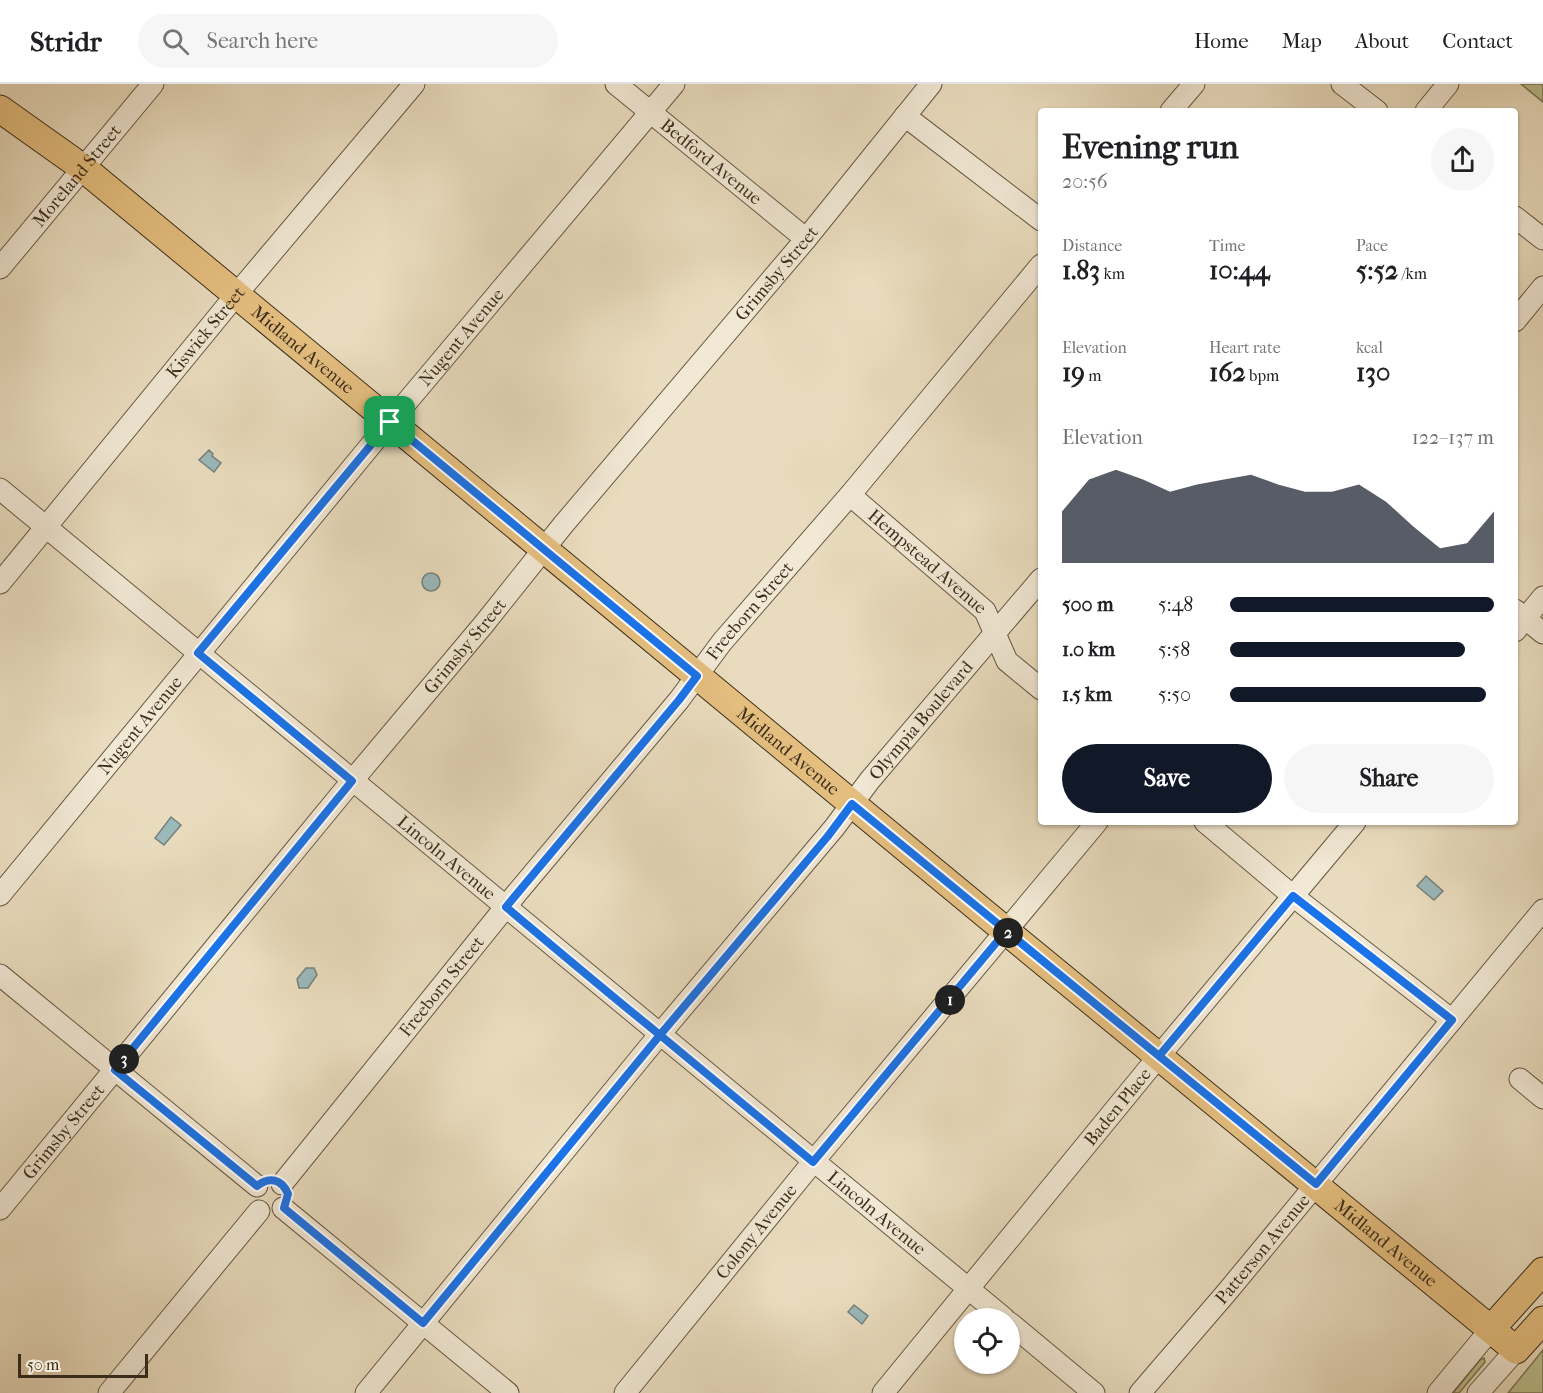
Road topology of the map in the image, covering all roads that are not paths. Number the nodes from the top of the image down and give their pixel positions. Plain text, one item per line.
1 (153, 84) edge
2 (414, 84) edge
3 (616, 84) edge
4 (674, 84) edge
5 (931, 84) edge
6 (1194, 84) edge
7 (1342, 84) edge
8 (1448, 84) edge
9 (0, 87) edge
10 (1174, 108) edge
11 (1373, 108) edge
12 (1428, 108) edge
13 (0, 109) edge
14 (651, 112) junction
15 (905, 116) junction
16 (62, 151) junction
17 (83, 168) junction
18 (1038, 218) edge
19 (1518, 219) edge
20 (1543, 238) edge
21 (806, 239) junction
22 (0, 268) edge
23 (1038, 269) edge
24 (1543, 287) edge
25 (236, 295) junction
26 (1518, 317) edge
27 (390, 422) junction
28 (0, 489) edge
29 (850, 495) junction
30 (46, 527) junction
31 (543, 549) junction
32 (0, 583) edge
33 (1038, 583) edge
34 (1543, 597) edge
35 (1518, 619) edge
36 (1543, 633) edge
37 (995, 635) junction
38 (198, 653) junction
39 (697, 676) junction
40 (1038, 687) edge
41 (352, 781) junction
42 (852, 804) junction
43 (1094, 825) edge
44 (1209, 825) edge
45 (1352, 825) edge
46 (0, 896) edge
47 (1293, 896) junction
48 (506, 907) junction
49 (1543, 910) edge
50 (1006, 931) junction
51 (0, 975) edge
52 (1452, 1020) junction
53 (660, 1035) junction
54 (1159, 1056) junction
55 (115, 1070) junction
56 (1520, 1078) dead end
57 (1543, 1098) edge
58 (813, 1162) junction
59 (282, 1184) junction
60 (1316, 1184) junction
61 (257, 1186) junction
62 (284, 1208) junction
63 (0, 1209) edge
64 (259, 1211) junction
65 (1543, 1271) edge
66 (968, 1289) junction
67 (992, 1308) edge
68 (1543, 1320) edge
69 (423, 1323) junction
70 (1491, 1329) junction
71 (1020, 1331) edge
72 (1516, 1350) junction
73 (109, 1393) edge
74 (366, 1393) edge
75 (508, 1393) edge
76 (625, 1393) edge
77 (883, 1393) edge
78 (1094, 1393) edge
79 (1140, 1393) edge
80 (1438, 1393) edge
81 (1478, 1393) edge

1 - 17 street, Moreland Street
2 - 25 street, Kiswick Street
3 - 14 street, Bedford Avenue
4 - 14 street, Nugent Avenue
5 - 15 street, Grimsby Street
6 - 10 street
7 - 11 street
8 - 12 street
9 - 16 main road, Midland Avenue
13 - 16 main road, Midland Avenue
14 - 21 street, Bedford Avenue
14 - 27 street, Nugent Avenue
15 - 18 street
15 - 21 street, Grimsby Street
16 - 17 main road, Midland Avenue
17 - 22 street, Moreland Street
17 - 25 main road, Midland Avenue
19 - 20 street
21 - 31 street, Grimsby Street
23 - 29 street, Freeborn Street
24 - 26 street
25 - 27 main road, Midland Avenue
25 - 30 street, Kiswick Street
27 - 31 main road, Midland Avenue
27 - 38 street, Nugent Avenue
28 - 30 street, Lincoln Avenue
29 - 37 street, Hempstead Avenue
29 - 39 street, Freeborn Street
30 - 32 street, Kiswick Street
30 - 38 street, Lincoln Avenue
31 - 39 main road, Midland Avenue
31 - 41 street, Grimsby Street
33 - 37 street, Olympia Boulevard
34 - 35 street
35 - 36 street
37 - 40 street, Hempstead Avenue
37 - 42 street, Olympia Boulevard
38 - 41 street, Lincoln Avenue
38 - 46 street, Nugent Avenue
39 - 42 main road, Midland Avenue
39 - 48 street, Freeborn Street
41 - 48 street, Lincoln Avenue
41 - 55 street, Grimsby Street
42 - 50 main road, Midland Avenue
42 - 53 street, Olympia Boulevard
43 - 50 street, Colony Avenue
44 - 47 street
45 - 47 street, Baden Place
47 - 52 street
47 - 54 street, Baden Place
48 - 53 street, Lincoln Avenue
48 - 59 street, Freeborn Street
49 - 52 street, Patterson Avenue
50 - 54 main road, Midland Avenue
50 - 58 street, Colony Avenue
51 - 55 street
52 - 60 street, Patterson Avenue
53 - 58 street, Lincoln Avenue
53 - 69 street, Olympia Boulevard
54 - 60 main road, Midland Avenue
54 - 66 street, Baden Place
55 - 61 street
55 - 63 street, Grimsby Street
56 - 57 street
58 - 66 street, Lincoln Avenue
58 - 76 street, Colony Avenue
59 - 61 street
59 - 62 street
60 - 70 main road, Midland Avenue
60 - 79 street, Patterson Avenue
61 - 64 street
62 - 64 street
62 - 69 street
64 - 73 street
65 - 70 main road
66 - 67 street, Lincoln Avenue
66 - 77 street, Baden Place
68 - 72 main road
69 - 74 street, Olympia Boulevard
69 - 75 street
70 - 72 main road, Midland Avenue
70 - 80 street
71 - 78 street
72 - 81 street

